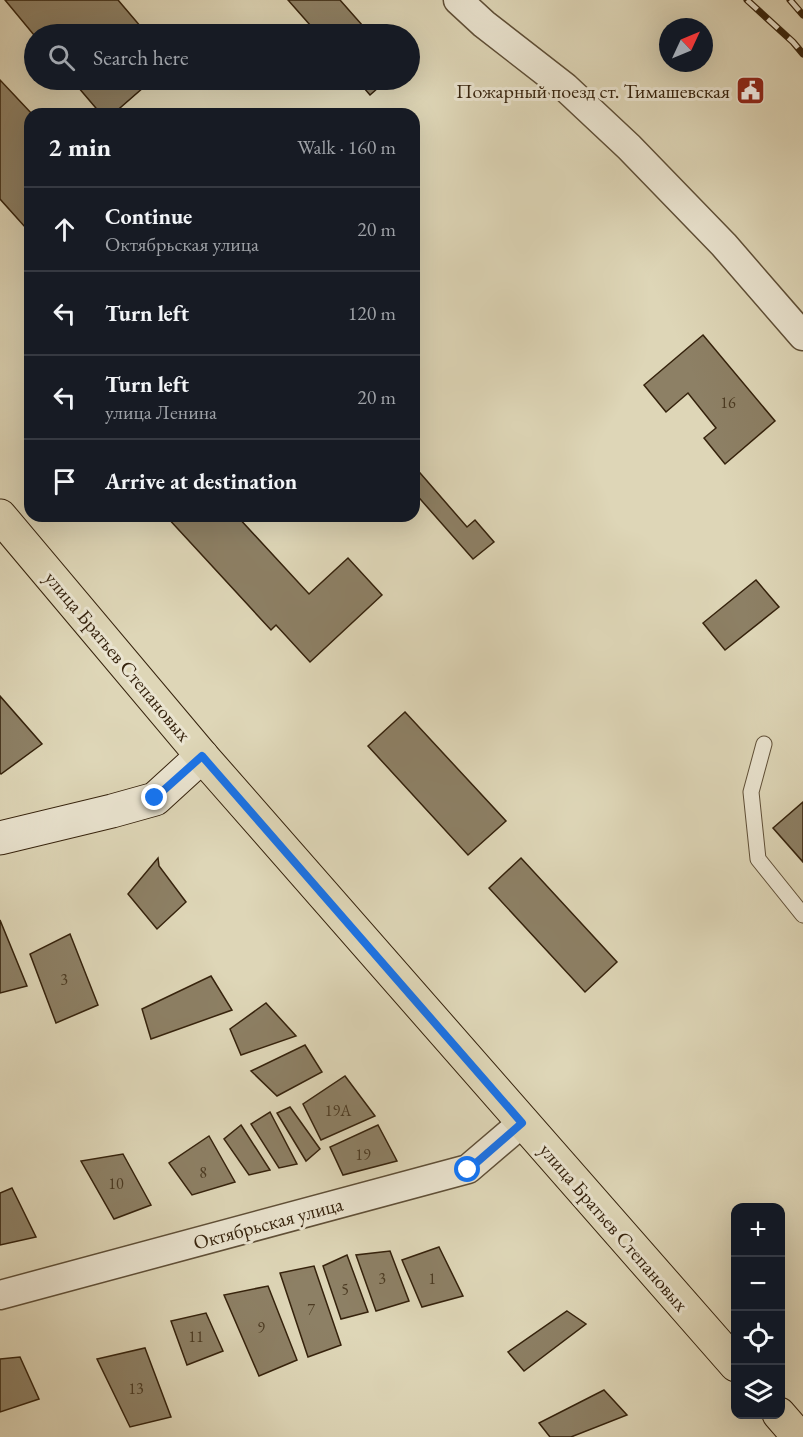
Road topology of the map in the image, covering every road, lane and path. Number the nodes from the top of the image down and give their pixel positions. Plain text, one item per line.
1 (458, 0) edge
2 (803, 336) edge
3 (0, 516) edge
4 (764, 744) dead end
5 (202, 756) junction
6 (0, 838) edge
7 (803, 915) edge
8 (522, 1123) junction
9 (0, 1295) edge
10 (731, 1360) edge
11 (783, 1419) edge
12 (799, 1437) edge

1 - 2 street
3 - 5 main road, улица Братьев Степановых
4 - 7 lane
5 - 6 main road
5 - 8 main road, улица Братьев Степановых
8 - 9 street, Октябрьская улица
8 - 10 main road, улица Братьев Степановых
11 - 12 main road

